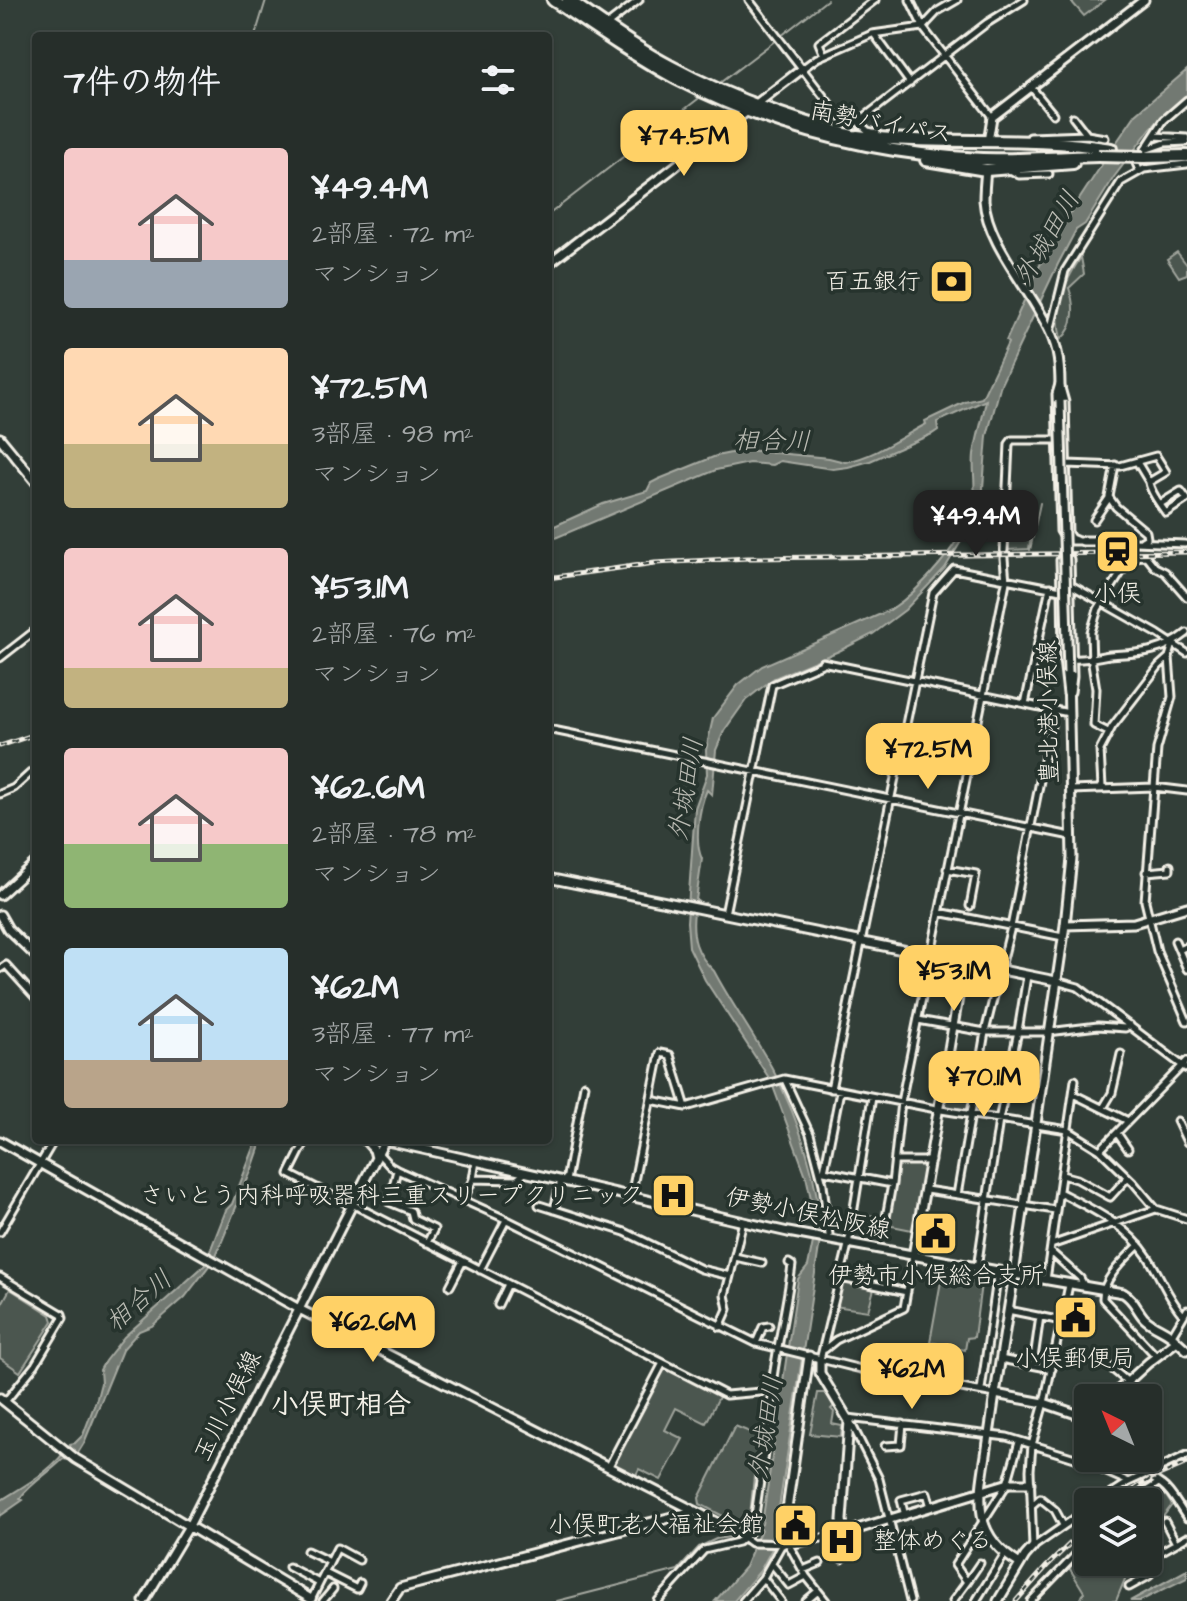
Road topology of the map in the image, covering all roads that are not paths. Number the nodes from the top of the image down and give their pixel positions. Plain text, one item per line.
1 (553, 0) edge
2 (568, 0) edge
3 (639, 0) edge
4 (749, 0) edge
5 (875, 0) edge
6 (910, 0) edge
7 (957, 0) edge
8 (1009, 0) edge
9 (1024, 0) edge
10 (1138, 2) edge
11 (1013, 8) junction
12 (608, 24) dead end
13 (923, 27) junction
14 (873, 34) junction
15 (824, 55) junction
16 (945, 56) junction
17 (802, 69) junction
18 (910, 83) junction
19 (1031, 87) junction
20 (1187, 100) edge
21 (750, 108) junction
22 (1053, 114) dead end
23 (992, 117) junction
24 (1073, 117) dead end
25 (849, 121) junction
26 (858, 122) junction
27 (1087, 135) junction
28 (1155, 136) junction
29 (847, 138) junction
30 (977, 140) junction
31 (989, 140) junction
32 (1187, 140) edge
33 (1187, 149) edge
34 (1105, 150) junction
35 (1144, 154) junction
36 (1187, 156) edge
37 (1187, 164) edge
38 (986, 166) junction
39 (1011, 170) junction
40 (1139, 170) junction
41 (1049, 174) dead end
42 (552, 261) edge
43 (1050, 332) junction
44 (1060, 383) junction
45 (0, 438) edge
46 (1057, 440) junction
47 (1137, 462) junction
48 (1067, 464) junction
49 (1115, 465) junction
50 (32, 477) edge
51 (1149, 482) junction
52 (1067, 494) junction
53 (1058, 495) junction
54 (1109, 497) junction
55 (1160, 504) junction
56 (1094, 520) dead end
57 (1083, 541) junction
58 (1109, 541) joint
59 (1142, 541) junction
60 (1185, 544) edge
61 (1070, 559) dead end
62 (1060, 560) dead end
63 (1006, 578) junction
64 (1070, 585) junction
65 (1050, 587) junction
66 (1061, 590) junction
67 (1187, 597) edge
68 (1101, 603) junction
69 (32, 633) edge
70 (1187, 633) edge
71 (1173, 644) junction
72 (1187, 653) edge
73 (1, 656) edge
74 (1169, 657) junction
75 (1072, 659) junction
76 (1092, 660) junction
77 (916, 681) junction
78 (983, 696) junction
79 (1069, 697) junction
80 (1025, 704) junction
81 (1054, 710) junction
82 (1069, 713) junction
83 (552, 730) edge
84 (1108, 732) junction
85 (754, 771) junction
86 (32, 772) edge
87 (1102, 787) junction
88 (1154, 787) junction
89 (1071, 790) junction
90 (1187, 791) edge
91 (0, 794) edge
92 (891, 798) junction
93 (959, 813) junction
94 (1031, 828) junction
95 (1072, 837) junction
96 (32, 866) edge
97 (1170, 866) dead end
98 (28, 869) junction
99 (947, 869) junction
100 (1146, 872) junction
101 (32, 874) edge
102 (552, 879) edge
103 (0, 895) edge
104 (970, 906) dead end
105 (1187, 907) edge
106 (939, 912) junction
107 (0, 915) edge
108 (725, 915) junction
109 (1149, 919) junction
110 (1065, 925) junction
111 (1011, 927) junction
112 (4, 930) edge
113 (1063, 937) junction
114 (1175, 941) dead end
115 (862, 942) junction
116 (1187, 946) edge
117 (1179, 950) junction
118 (32, 953) edge
119 (931, 957) junction
120 (964, 963) junction
121 (0, 969) edge
122 (1187, 969) edge
123 (1001, 971) junction
124 (1027, 976) junction
125 (1056, 981) junction
126 (32, 994) edge
127 (1186, 1017) edge
128 (918, 1020) junction
129 (1130, 1025) junction
130 (954, 1027) junction
131 (1018, 1031) junction
132 (985, 1032) junction
133 (1048, 1032) junction
134 (1121, 1054) dead end
135 (1186, 1065) edge
136 (784, 1080) junction
137 (1075, 1080) dead end
138 (584, 1085) dead end
139 (831, 1089) junction
140 (840, 1091) junction
141 (1073, 1094) junction
142 (872, 1097) junction
143 (651, 1100) junction
144 (901, 1102) junction
145 (686, 1107) junction
146 (1103, 1108) junction
147 (941, 1110) junction
148 (970, 1115) junction
149 (999, 1120) junction
150 (1128, 1121) junction
151 (1177, 1121) dead end
152 (1035, 1126) junction
153 (1068, 1130) junction
154 (1117, 1133) junction
155 (0, 1141) edge
156 (1187, 1142) edge
157 (52, 1144) edge
158 (304, 1144) edge
159 (369, 1144) edge
160 (382, 1144) edge
161 (402, 1144) edge
162 (1128, 1149) dead end
163 (1100, 1150) junction
164 (377, 1157) junction
165 (476, 1161) junction
166 (896, 1161) junction
167 (931, 1161) junction
168 (40, 1164) junction
169 (397, 1170) junction
170 (822, 1171) junction
171 (526, 1173) junction
172 (1062, 1175) junction
173 (1128, 1177) junction
174 (859, 1178) junction
175 (473, 1179) junction
176 (564, 1180) junction
177 (892, 1184) junction
178 (926, 1190) junction
179 (1059, 1192) junction
180 (957, 1195) junction
181 (631, 1196) junction
182 (464, 1199) junction
183 (987, 1201) junction
184 (351, 1205) junction
185 (539, 1205) dead end
186 (1023, 1206) junction
187 (1156, 1209) junction
188 (554, 1210) junction
189 (1055, 1210) junction
190 (853, 1217) junction
191 (1187, 1219) edge
192 (506, 1220) junction
193 (743, 1221) junction
194 (1115, 1222) junction
195 (0, 1232) edge
196 (829, 1238) junction
197 (427, 1243) junction
198 (848, 1245) junction
199 (1139, 1245) junction
200 (1051, 1248) junction
201 (913, 1256) junction
202 (735, 1257) junction
203 (463, 1261) junction
204 (762, 1263) dead end
205 (789, 1263) dead end
206 (977, 1268) junction
207 (480, 1270) junction
208 (998, 1272) junction
209 (1014, 1274) junction
210 (730, 1276) junction
211 (0, 1277) edge
212 (841, 1278) junction
213 (1046, 1280) junction
214 (508, 1284) junction
215 (1069, 1285) junction
216 (450, 1286) dead end
217 (1085, 1287) junction
218 (1103, 1290) junction
219 (907, 1292) junction
220 (498, 1305) dead end
221 (299, 1309) junction
222 (1008, 1310) junction
223 (1185, 1313) edge
224 (1040, 1316) junction
225 (1062, 1321) junction
226 (769, 1326) dead end
227 (720, 1327) junction
228 (1175, 1338) junction
229 (756, 1343) junction
230 (824, 1349) junction
231 (1187, 1350) edge
232 (777, 1351) junction
233 (808, 1356) junction
234 (1157, 1357) junction
235 (1000, 1359) junction
236 (820, 1360) junction
237 (663, 1363) junction
238 (1105, 1363) dead end
239 (1033, 1365) junction
240 (1052, 1369) junction
241 (1128, 1382) junction
242 (1126, 1384) edge
243 (772, 1385) junction
244 (981, 1390) junction
245 (995, 1394) junction
246 (2, 1400) edge
247 (1044, 1403) junction
248 (1074, 1413) edge
249 (849, 1419) junction
250 (903, 1424) junction
251 (989, 1434) junction
252 (1019, 1442) junction
253 (1032, 1445) junction
254 (885, 1446) dead end
255 (1187, 1455) edge
256 (609, 1466) junction
257 (1146, 1473) junction
258 (1129, 1482) junction
259 (1030, 1483) junction
260 (1007, 1484) junction
261 (1157, 1484) junction
262 (1120, 1488) edge
263 (1151, 1488) edge
264 (980, 1493) junction
265 (1031, 1506) junction
266 (932, 1509) junction
267 (695, 1511) junction
268 (906, 1517) junction
269 (1074, 1518) edge
270 (1187, 1518) edge
271 (891, 1521) junction
272 (1165, 1522) dead end
273 (983, 1523) junction
274 (1063, 1525) junction
275 (189, 1526) junction
276 (844, 1533) junction
277 (740, 1535) junction
278 (833, 1536) junction
279 (1187, 1537) edge
280 (1176, 1543) junction
281 (783, 1544) junction
282 (1033, 1547) junction
283 (307, 1551) dead end
284 (1162, 1551) edge
285 (1005, 1554) junction
286 (1074, 1556) edge
287 (842, 1559) dead end
288 (359, 1560) dead end
289 (330, 1562) junction
290 (820, 1563) dead end
291 (980, 1563) dead end
292 (772, 1564) junction
293 (1020, 1564) junction
294 (289, 1567) dead end
295 (325, 1573) junction
296 (804, 1573) junction
297 (1149, 1576) edge
298 (763, 1578) junction
299 (967, 1582) junction
300 (319, 1583) junction
301 (360, 1583) dead end
302 (1129, 1587) dead end
303 (333, 1589) dead end
304 (818, 1591) junction
305 (312, 1600) edge
306 (144, 1601) edge
307 (323, 1601) edge
308 (391, 1601) edge
309 (658, 1601) edge
310 (743, 1601) edge
311 (781, 1601) edge
312 (806, 1601) edge
313 (826, 1601) edge
314 (910, 1601) edge
315 (953, 1601) edge
316 (976, 1601) edge
317 (998, 1601) edge
318 (1031, 1601) edge

1 - 21 highway, 南勢バイパス
2 - 21 highway, 南勢バイパス
3 - 12 street
4 - 17 street
5 - 15 street
6 - 13 street
7 - 13 street
8 - 11 street
9 - 11 street
10 - 19 street
11 - 16 street
13 - 14 street
13 - 16 street
14 - 15 street
14 - 18 street
15 - 17 street
16 - 18 street
16 - 23 street
17 - 21 street
17 - 25 street
18 - 26 street
19 - 22 street
19 - 23 street
20 - 28 street
21 - 29 highway, 南勢バイパス
21 - 42 street
23 - 31 street
24 - 27 street
25 - 26 street
25 - 29 street
26 - 30 street
27 - 31 street
27 - 34 street
28 - 32 street
28 - 40 street
29 - 30 highway
29 - 34 highway, 南勢バイパス
29 - 38 highway
30 - 31 highway
31 - 34 highway
32 - 35 street
33 - 35 highway, 南勢バイパス
34 - 35 highway, 南勢バイパス
34 - 39 highway
35 - 36 highway, 南勢バイパス
37 - 40 street
38 - 39 highway
38 - 43 street, 豊北港小俣線
39 - 41 street
40 - 43 street
43 - 44 street, 豊北港小俣線
44 - 46 street
44 - 48 street
44 - 79 street, 豊北港小俣線, bridge
45 - 50 street
46 - 53 street
46 - 63 street
47 - 49 street
47 - 51 street
47 - 51 street
48 - 49 street
48 - 52 street
49 - 54 street
51 - 55 street
52 - 53 street
52 - 57 street
53 - 57 street
54 - 56 street
54 - 59 street
55 - 55 street
57 - 58 street
58 - 59 street
59 - 60 street
61 - 64 street
62 - 66 street
63 - 65 street
63 - 77 street
63 - 78 street
64 - 66 street
64 - 68 street
64 - 75 street
65 - 66 street
65 - 80 street
66 - 79 street
67 - 68 street
68 - 71 street
68 - 76 street
69 - 73 street
70 - 71 street
71 - 72 street
71 - 74 street
71 - 76 street
74 - 84 street
74 - 88 street
75 - 76 street
75 - 79 street
76 - 84 street
77 - 78 street
77 - 85 street
77 - 92 street
78 - 80 street
78 - 93 street
79 - 82 street, 豊北港小俣線
80 - 81 street
81 - 82 street
81 - 94 street
82 - 89 street, 豊北港小俣線
83 - 85 street
84 - 87 street
85 - 92 street
85 - 108 street
86 - 91 street
87 - 88 street
87 - 89 street
88 - 90 street
88 - 100 street
89 - 95 street, 豊北港小俣線
92 - 93 street
92 - 115 street
93 - 94 street
93 - 99 street
94 - 95 street
94 - 111 street
95 - 110 street, 豊北港小俣線
96 - 98 street
97 - 100 street
98 - 101 street
98 - 103 street
99 - 104 street
99 - 106 street
100 - 109 street
102 - 108 street
105 - 109 street
106 - 111 street
106 - 119 street
107 - 112 street
108 - 115 street
109 - 110 street
109 - 127 street
110 - 113 street, 豊北港小俣線
111 - 113 street
111 - 123 street
112 - 118 street
113 - 125 street, 豊北港小俣線
114 - 117 street
115 - 119 street
115 - 139 street
116 - 117 street
117 - 122 street
119 - 120 street
119 - 128 street
120 - 123 street
120 - 130 street
121 - 126 street
123 - 124 street
123 - 132 street
124 - 125 street
124 - 131 street
125 - 129 street
125 - 133 street, 豊北港小俣線
128 - 130 street
128 - 144 street
129 - 133 street
129 - 135 street
130 - 132 street
130 - 147 street
131 - 132 street
131 - 133 street
131 - 149 street
132 - 148 street
133 - 152 street, 豊北港小俣線
134 - 146 street
135 - 150 street
136 - 139 street
136 - 145 street
136 - 170 street
137 - 141 street
138 - 176 street
139 - 140 street
140 - 142 street
140 - 170 street
141 - 146 street
141 - 153 street
142 - 144 street
142 - 174 street
143 - 145 street
143 - 145 street
143 - 181 street
144 - 147 street
144 - 166 street
146 - 150 street
147 - 148 street
147 - 167 street
148 - 149 street
148 - 180 street
149 - 152 street
149 - 183 street
150 - 154 street
151 - 156 street
152 - 153 street
152 - 186 street, 豊北港小俣線
153 - 163 street
153 - 172 street
154 - 162 street
154 - 163 street
155 - 168 street
157 - 168 street
158 - 184 street
159 - 164 street
160 - 164 street, 玉川小俣線
161 - 165 street, 伊勢小俣松阪線
163 - 173 street
164 - 169 street
164 - 184 street, 玉川小俣線
165 - 171 street, 伊勢小俣松阪線
165 - 175 street
166 - 167 street
166 - 177 street
167 - 178 street
168 - 195 street
168 - 221 street
169 - 182 street
169 - 197 street
170 - 174 street
170 - 196 street
171 - 175 street
171 - 176 street, 伊勢小俣松阪線
172 - 173 street
172 - 179 street
173 - 187 street
174 - 177 street
174 - 190 street
175 - 182 street
176 - 181 street, 伊勢小俣松阪線
176 - 188 street
177 - 190 street
178 - 180 street
178 - 201 street
179 - 189 street
179 - 194 street
180 - 183 street
181 - 193 street, 伊勢小俣松阪線
182 - 192 street
183 - 186 street
183 - 206 street
184 - 197 street
184 - 221 street, 玉川小俣線
185 - 188 street
186 - 189 street
186 - 209 street, 豊北港小俣線
187 - 191 street
187 - 194 street
188 - 210 street
189 - 200 street
190 - 198 street
192 - 207 street
192 - 227 street
193 - 196 street, 伊勢小俣松阪線
193 - 202 street
194 - 199 street
194 - 200 street
196 - 198 street, 伊勢小俣松阪線
197 - 203 street
198 - 201 street, 伊勢小俣松阪線
198 - 212 street
199 - 218 street
199 - 223 street
200 - 213 street
200 - 217 street
201 - 206 street, 伊勢小俣松阪線
201 - 219 street
202 - 204 street
202 - 210 street
203 - 207 street
203 - 216 street
205 - 232 street
206 - 208 street, 伊勢小俣松阪線
207 - 214 street
208 - 209 street, 伊勢小俣松阪線
208 - 244 street
209 - 213 street, 伊勢小俣松阪線
209 - 222 street
210 - 227 street
211 - 246 street
212 - 219 street
212 - 230 street
213 - 215 street, 伊勢小俣松阪線
214 - 220 street
214 - 237 street
215 - 217 street, 伊勢小俣松阪線
215 - 225 street
217 - 218 street, 伊勢小俣松阪線
218 - 228 street, 伊勢小俣松阪線
218 - 234 street
219 - 230 street
221 - 256 street
221 - 275 street, 玉川小俣線
222 - 224 street
222 - 235 street
223 - 228 street
224 - 225 street
224 - 239 street
225 - 240 street
226 - 229 street
227 - 229 street
228 - 231 street
228 - 234 street
229 - 232 street
230 - 236 street
232 - 233 street
232 - 243 street
233 - 236 street
233 - 281 street
234 - 241 street
235 - 239 street
235 - 245 street
236 - 244 street
236 - 249 street
237 - 243 street
237 - 256 street
238 - 241 street
239 - 240 street
240 - 247 street
241 - 242 street
243 - 277 street
244 - 245 street
245 - 247 street
245 - 251 street
246 - 275 street
247 - 248 street
247 - 253 street
249 - 250 street
249 - 271 street
249 - 276 street
250 - 251 street
250 - 254 street
251 - 252 street
251 - 264 street
252 - 253 street
252 - 260 street
253 - 258 street
253 - 259 street
255 - 257 street
256 - 267 street
257 - 258 street
257 - 261 street
258 - 262 street
259 - 260 street
259 - 265 street
260 - 264 street
260 - 273 street
261 - 263 street
261 - 270 street
264 - 266 street
264 - 273 street
265 - 274 street
265 - 282 street
266 - 268 street
266 - 268 street
267 - 277 street
267 - 308 street
268 - 271 street
269 - 274 street
271 - 276 street
271 - 314 street
272 - 280 street
273 - 285 street
273 - 299 street
274 - 282 street
275 - 305 street
275 - 306 street, 玉川小俣線
276 - 278 street
277 - 281 street
277 - 309 street
278 - 281 street
278 - 287 street
279 - 280 street
280 - 284 street
281 - 292 street
281 - 296 street
282 - 293 street
283 - 289 street
285 - 293 street
285 - 316 street
286 - 318 street
288 - 289 street
289 - 295 street
290 - 296 street
291 - 299 street
292 - 296 street
292 - 298 street
293 - 317 street
294 - 300 street
295 - 300 street
295 - 301 street
296 - 304 street
297 - 302 street
298 - 310 street
298 - 311 street
299 - 315 street
300 - 305 street
303 - 307 street
304 - 312 street
304 - 313 street

